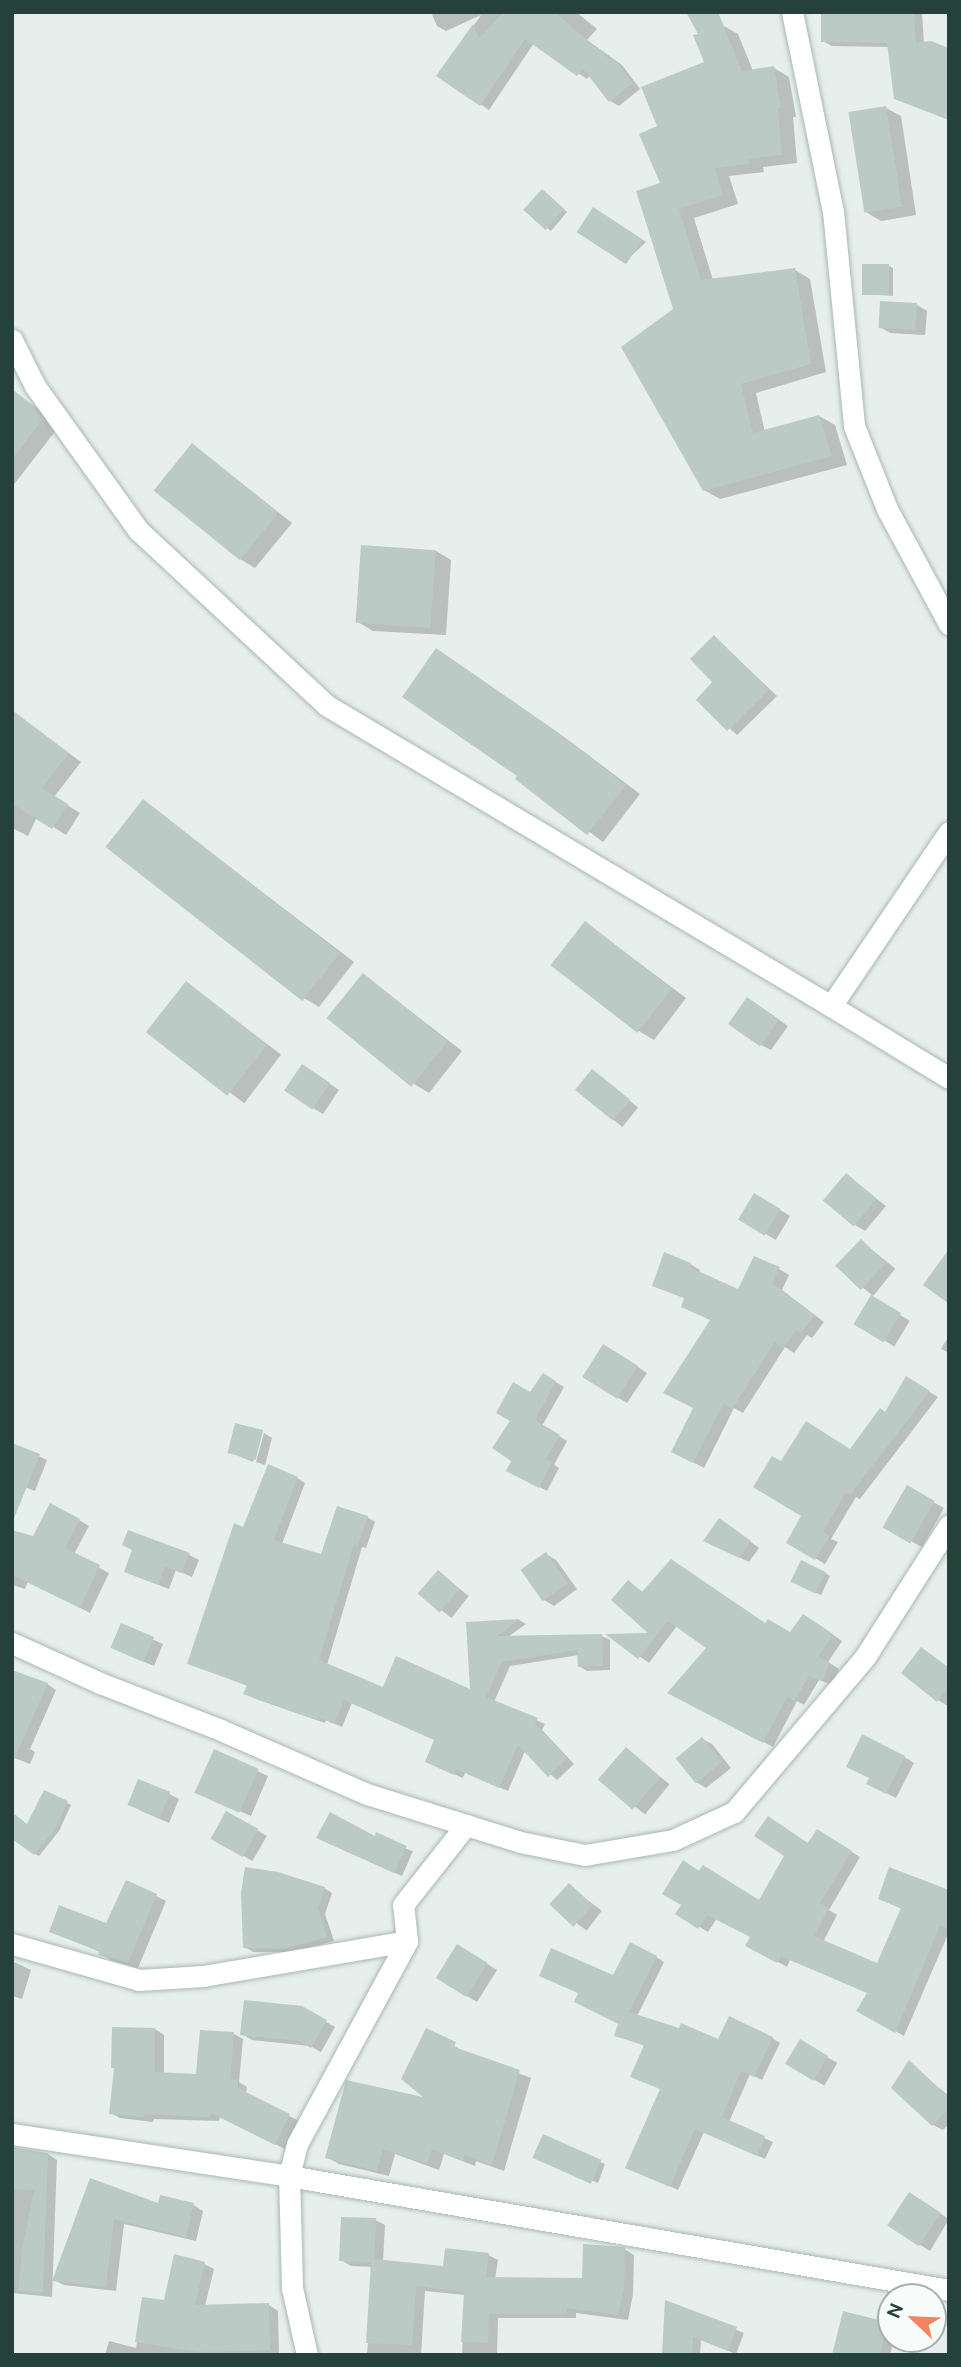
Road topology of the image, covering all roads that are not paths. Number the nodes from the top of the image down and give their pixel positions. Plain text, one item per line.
1 (792, 12) edge
2 (12, 340) edge
3 (949, 624) edge
4 (949, 832) edge
5 (831, 1006) junction
6 (949, 1078) edge
7 (949, 1525) edge
8 (12, 1643) edge
9 (466, 1825) junction
10 (407, 1941) junction
11 (12, 1944) edge
12 (12, 2134) edge
13 (289, 2176) junction
14 (949, 2290) edge
15 (307, 2355) edge

1 - 3 street
2 - 5 street
4 - 5 street
5 - 6 street
7 - 9 street
8 - 9 street
9 - 10 street
10 - 11 street
10 - 13 street
12 - 13 street
13 - 14 street
13 - 15 street

